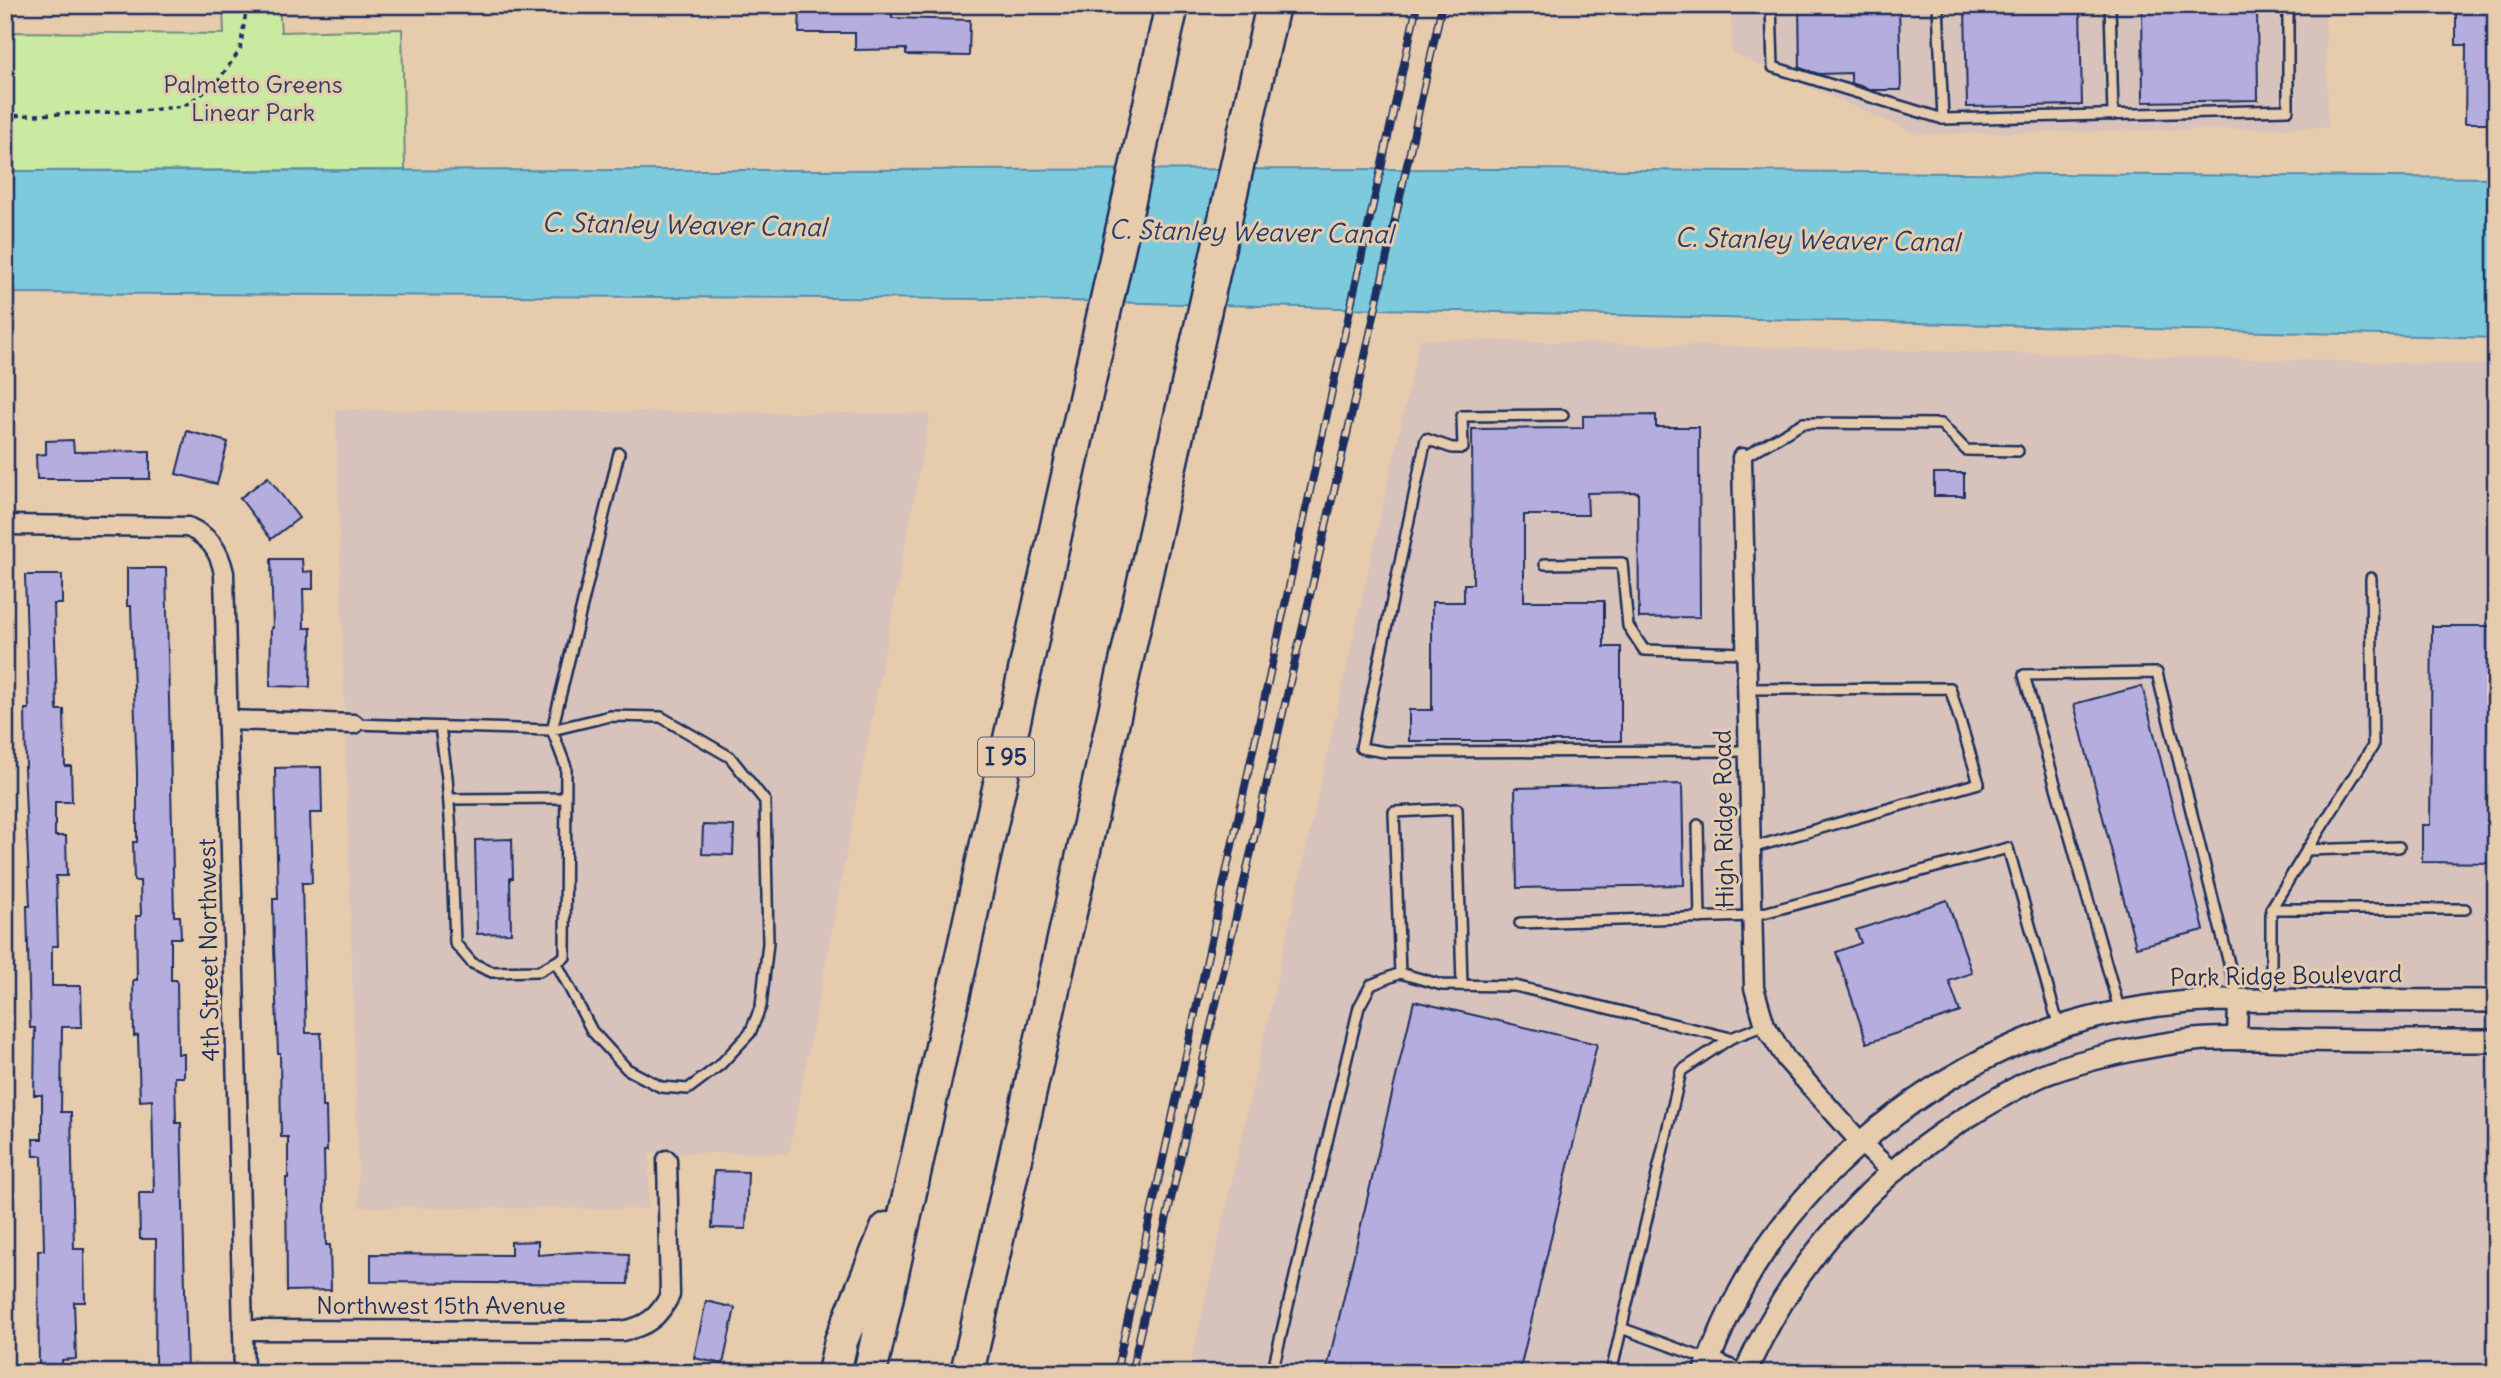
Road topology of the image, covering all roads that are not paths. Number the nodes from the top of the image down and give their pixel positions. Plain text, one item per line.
1 (1172, 5) edge
2 (1273, 5) edge
3 (1771, 5) edge
4 (1938, 5) edge
5 (2110, 5) edge
6 (2288, 5) edge
7 (2113, 115) junction
8 (1943, 119) junction
9 (1563, 415) dead end
10 (2018, 451) dead end
11 (619, 453) dead end
12 (1742, 458) joint
13 (5, 525) edge
14 (1545, 564) dead end
15 (2371, 578) dead end
16 (1746, 653) junction
17 (1747, 689) junction
18 (228, 720) junction
19 (354, 724) joint
20 (440, 727) junction
21 (552, 730) junction
22 (1749, 751) junction
23 (565, 798) junction
24 (449, 799) junction
25 (1698, 825) dead end
26 (2399, 847) dead end
27 (1751, 848) junction
28 (2307, 850) junction
29 (2271, 909) junction
30 (2465, 909) dead end
31 (1752, 916) junction
32 (1700, 918) junction
33 (1520, 923) dead end
34 (556, 962) junction
35 (1400, 973) junction
36 (1462, 985) junction
37 (2238, 1000) junction
38 (2271, 1000) junction
39 (2496, 1001) edge
40 (2120, 1012) junction
41 (1765, 1025) junction
42 (2059, 1028) junction
43 (1731, 1038) junction
44 (2237, 1040) junction
45 (2496, 1041) edge
46 (1861, 1143) junction
47 (919, 1150) junction
48 (667, 1160) dead end
49 (1891, 1171) junction
50 (1621, 1328) junction
51 (243, 1330) junction
52 (1706, 1366) edge
53 (244, 1373) edge
54 (834, 1373) edge
55 (870, 1373) edge
56 (967, 1373) edge
57 (1272, 1373) edge
58 (1611, 1373) edge
59 (1738, 1373) edge
60 (1745, 1373) edge

1 - 47 highway, I 95
2 - 56 highway
3 - 8 lane
4 - 8 lane
5 - 7 lane
6 - 7 lane
7 - 8 lane
9 - 22 lane
10 - 12 lane
11 - 21 lane
12 - 16 street, High Ridge Road
13 - 18 street, 4th Street Northwest
14 - 16 lane
15 - 28 lane
16 - 17 street, High Ridge Road
17 - 22 street, High Ridge Road
17 - 27 lane
18 - 19 street
18 - 51 street, 4th Street Northwest
19 - 20 lane
20 - 21 lane
20 - 24 lane
21 - 23 lane
21 - 34 lane
22 - 27 street, High Ridge Road
23 - 24 lane
23 - 34 lane
24 - 34 lane
25 - 32 lane
26 - 28 lane
27 - 31 street, High Ridge Road
28 - 29 lane
29 - 30 lane
29 - 38 lane
31 - 32 lane
31 - 41 street, High Ridge Road
31 - 42 lane
32 - 33 lane
35 - 36 lane
35 - 36 lane
35 - 57 lane
36 - 43 lane
37 - 38 street, Park Ridge Boulevard
37 - 40 street, Park Ridge Boulevard
37 - 40 lane
37 - 44 street
38 - 39 street, Park Ridge Boulevard
40 - 42 street, Park Ridge Boulevard
41 - 43 lane
41 - 46 street, High Ridge Road
42 - 46 street, Park Ridge Boulevard
43 - 50 lane
44 - 45 street
44 - 49 street
46 - 49 street, High Ridge Road
46 - 52 street
47 - 54 highway
47 - 55 highway, I 95
48 - 51 street, Northwest 15th Avenue
49 - 60 street
50 - 52 lane
50 - 58 lane
51 - 53 street, 4th Street Northwest
52 - 59 street

